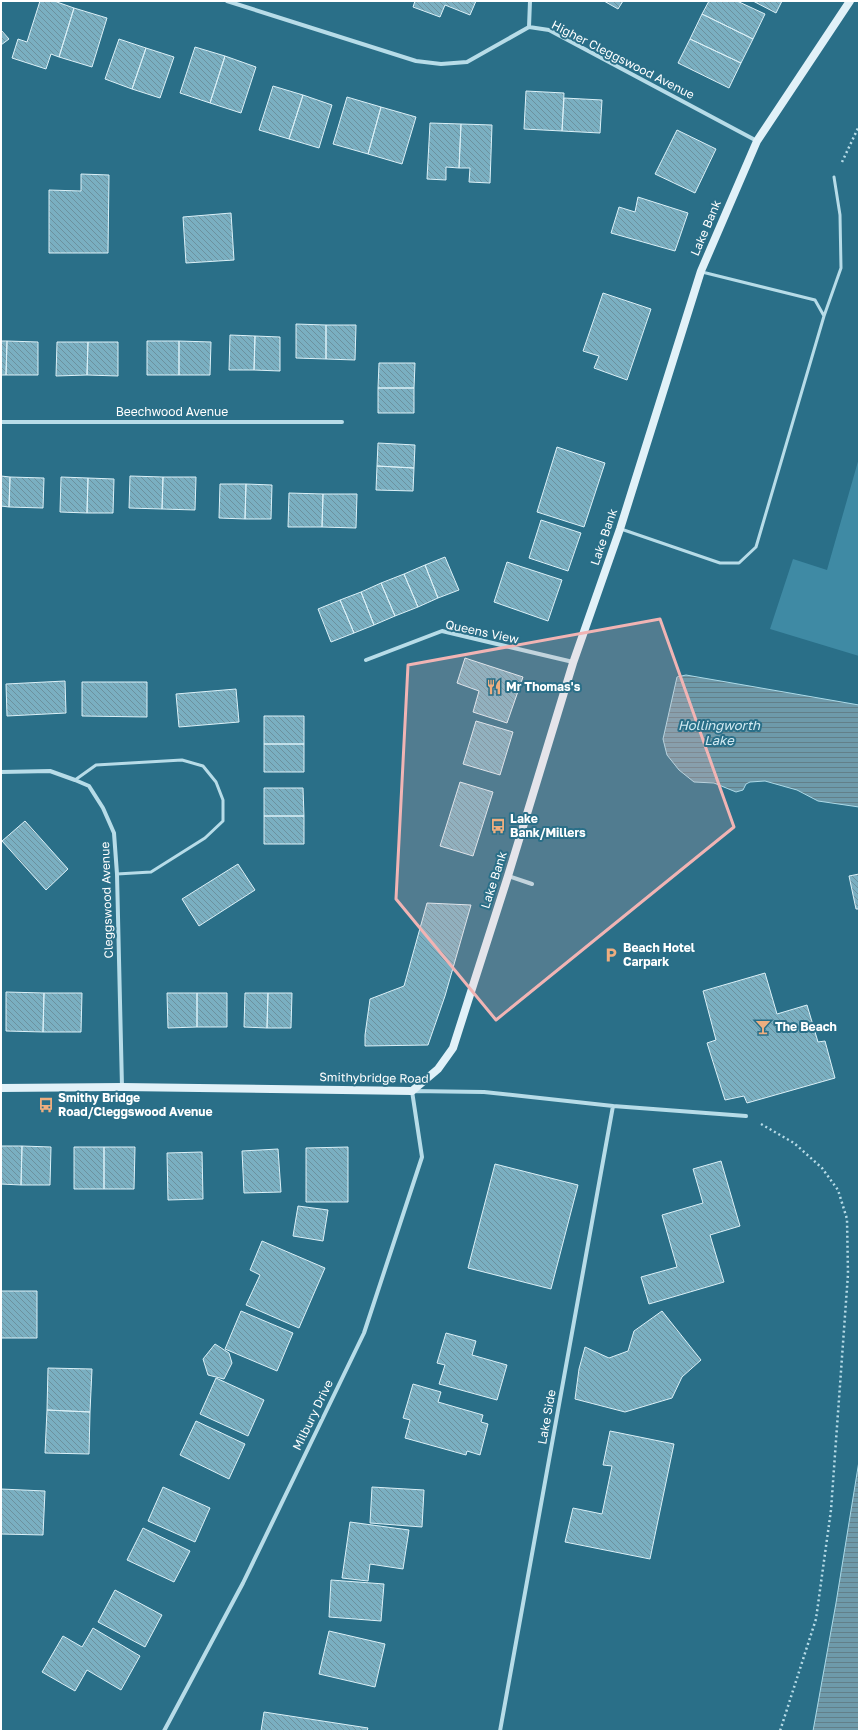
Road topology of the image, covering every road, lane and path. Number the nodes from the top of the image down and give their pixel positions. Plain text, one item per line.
1 (227, 1) edge
2 (530, 1) edge
3 (850, 1) edge
4 (529, 27) junction
5 (859, 126) edge
6 (757, 140) junction
7 (834, 177) joint
8 (701, 272) junction
9 (824, 316) junction
10 (1, 422) edge
11 (342, 422) dead end
12 (620, 529) junction
13 (366, 660) dead end
14 (573, 662) junction
15 (1, 772) edge
16 (75, 780) junction
17 (117, 874) junction
18 (508, 876) junction
19 (532, 884) dead end
20 (122, 1087) junction
21 (1, 1088) edge
22 (412, 1091) junction
23 (613, 1106) junction
24 (746, 1116) joint
25 (164, 1731) edge
26 (500, 1731) edge
27 (780, 1731) edge

1 - 4 street
2 - 4 street
3 - 6 main road, Lake Bank
4 - 6 street, Higher Cleggswood Avenue
5 - 7 path
6 - 8 main road, Lake Bank
7 - 9 lane
8 - 9 lane
8 - 12 main road, Lake Bank
9 - 12 lane
10 - 11 street, Beechwood Avenue
12 - 14 main road, Lake Bank
13 - 14 street, Queens View
14 - 18 main road, Lake Bank
15 - 16 street, Cleggswood Avenue
16 - 17 street, Cleggswood Avenue
16 - 17 lane
17 - 20 street, Cleggswood Avenue
18 - 19 street
18 - 22 main road, Lake Bank
20 - 21 main road, Smithybridge Road
20 - 22 main road, Smithybridge Road
22 - 23 street, Smithybridge Road
22 - 25 street, Milbury Drive
23 - 24 street, Smithybridge Road
23 - 26 street, Lake Side
24 - 27 path

